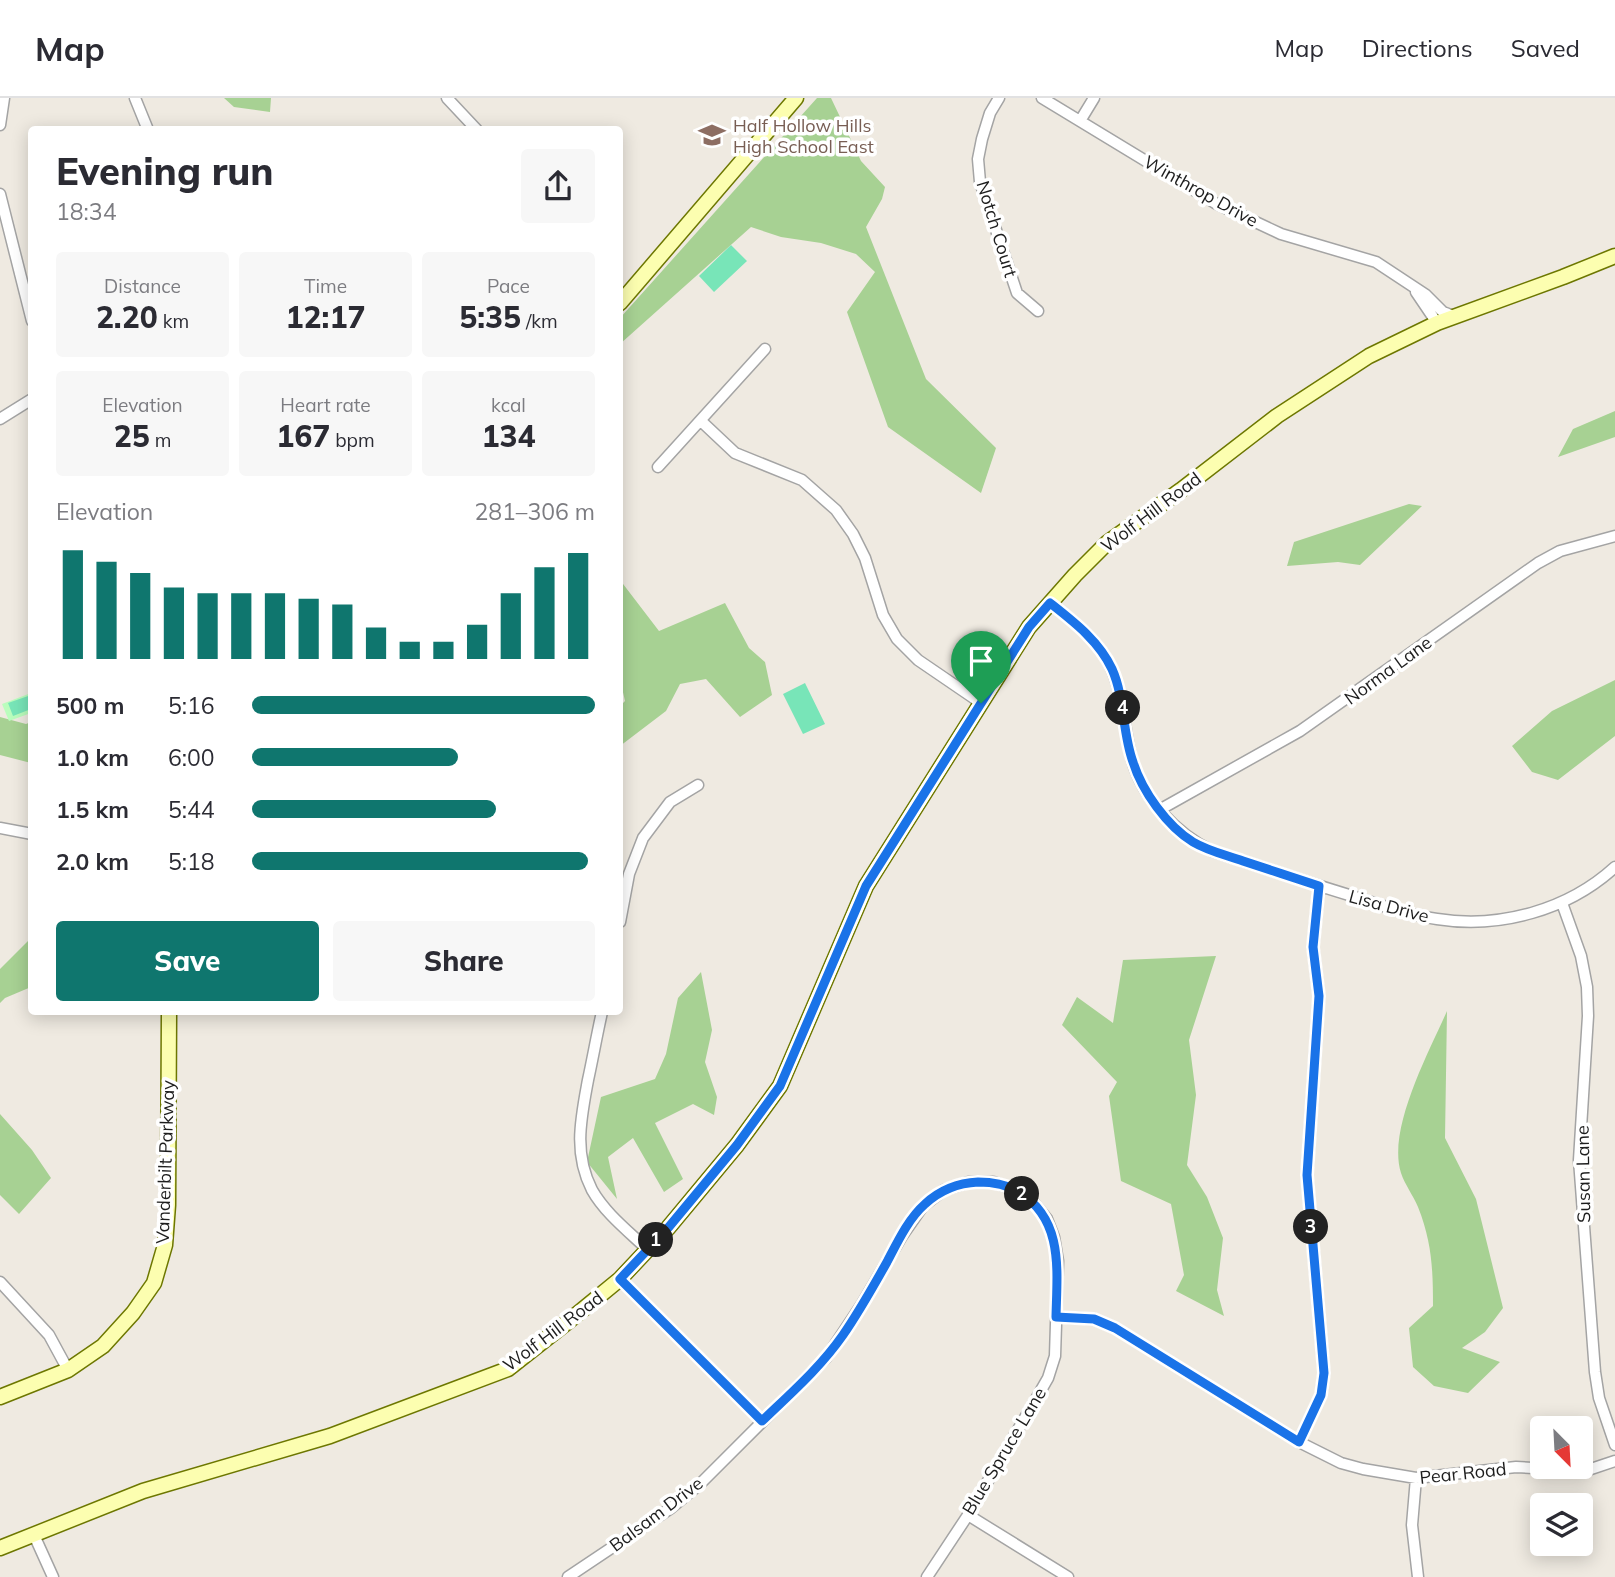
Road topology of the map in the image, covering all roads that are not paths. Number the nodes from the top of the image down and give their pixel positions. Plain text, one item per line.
1 (4, 98) edge
2 (135, 98) edge
3 (447, 98) edge
4 (796, 98) edge
5 (999, 98) edge
6 (1042, 98) edge
7 (1094, 98) edge
8 (1080, 121) junction
9 (0, 125) edge
10 (146, 126) edge
11 (473, 126) edge
12 (0, 194) edge
13 (1615, 256) edge
14 (1408, 281) junction
15 (623, 300) edge
16 (28, 305) edge
17 (1038, 311) dead end
18 (1455, 317) junction
19 (1437, 323) junction
20 (765, 349) dead end
21 (28, 402) edge
22 (0, 419) edge
23 (701, 421) junction
24 (658, 467) dead end
25 (1615, 536) edge
26 (1050, 603) junction
27 (981, 703) junction
28 (698, 785) dead end
29 (1161, 809) junction
30 (0, 828) edge
31 (28, 833) edge
32 (1615, 867) edge
33 (1319, 886) junction
34 (1562, 903) junction
35 (623, 906) edge
36 (169, 1015) edge
37 (601, 1015) edge
38 (647, 1249) junction
39 (620, 1279) junction
40 (0, 1282) edge
41 (1056, 1317) junction
42 (68, 1370) junction
43 (0, 1397) edge
44 (762, 1421) junction
45 (1299, 1442) junction
46 (1615, 1445) edge
47 (1615, 1461) edge
48 (1416, 1478) junction
49 (968, 1514) junction
50 (34, 1535) junction
51 (0, 1548) edge
52 (53, 1577) edge
53 (568, 1577) edge
54 (927, 1577) edge
55 (1069, 1577) edge
56 (1418, 1577) edge

1 - 9 street
2 - 10 street
3 - 11 street
4 - 15 street
5 - 17 street, Notch Court
6 - 8 street, Winthrop Drive
7 - 8 street
8 - 14 street, Winthrop Drive
12 - 16 street
13 - 18 street, Wolf Hill Road
14 - 18 street, Winthrop Drive
14 - 19 street, Winthrop Drive
18 - 19 street, Wolf Hill Road
19 - 26 street, Wolf Hill Road
20 - 23 street
21 - 22 street
23 - 24 street
23 - 27 street
25 - 29 street, Norma Lane
26 - 27 street, Wolf Hill Road
26 - 29 street, Lisa Drive
27 - 38 street, Wolf Hill Road
28 - 35 street
29 - 33 street, Lisa Drive
30 - 31 street
32 - 34 street, Lisa Drive
33 - 34 street, Lisa Drive
33 - 45 street
34 - 46 street, Susan Lane
36 - 42 street, Vanderbilt Parkway
37 - 38 street
38 - 39 street, Wolf Hill Road
39 - 44 street
39 - 50 street, Wolf Hill Road
40 - 42 street
41 - 44 street, Balsam Drive
41 - 45 street, Pear Road
41 - 49 street, Blue Spruce Lane
42 - 43 street, Vanderbilt Parkway
44 - 53 street, Balsam Drive
45 - 48 street, Pear Road
47 - 48 street, Pear Road
48 - 56 street
49 - 54 street, Blue Spruce Lane
49 - 55 street
50 - 51 street, Wolf Hill Road
50 - 52 street

